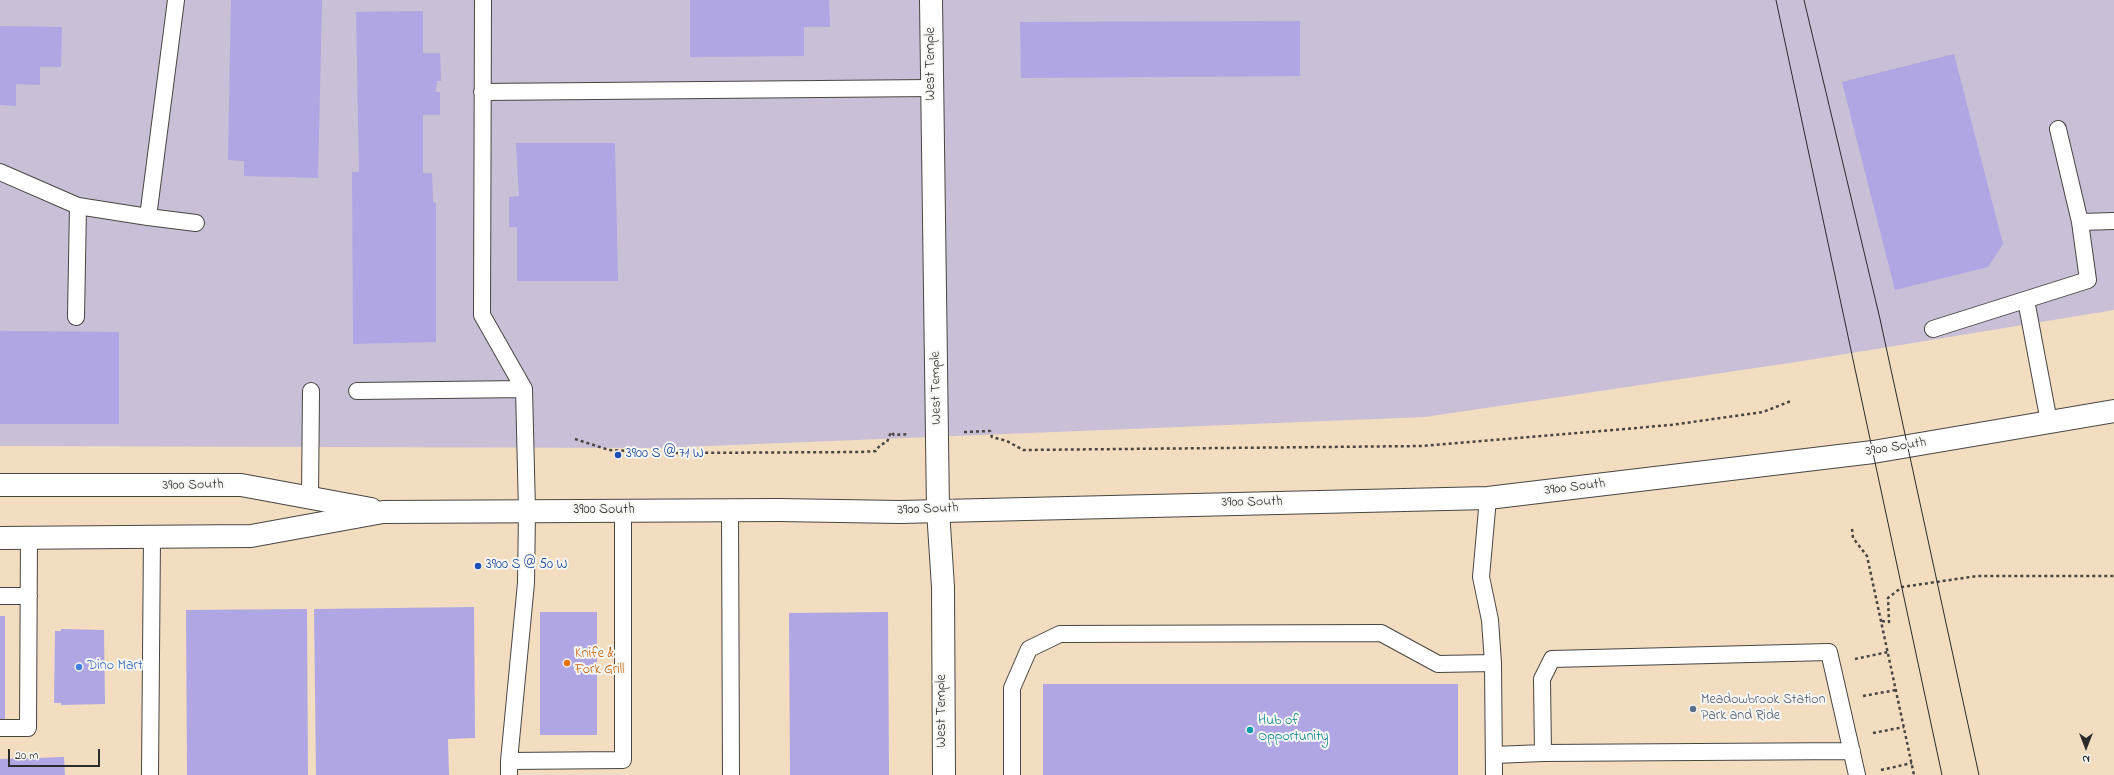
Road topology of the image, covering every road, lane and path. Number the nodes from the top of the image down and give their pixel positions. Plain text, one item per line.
1 (176, 0) edge
2 (483, 0) edge
3 (931, 0) edge
4 (932, 88) junction
5 (482, 92) junction
6 (2058, 129) dead end
7 (0, 172) edge
8 (78, 206) junction
9 (148, 217) junction
10 (2114, 221) edge
11 (2080, 222) junction
12 (196, 223) dead end
13 (2026, 300) junction
14 (76, 317) dead end
15 (1933, 329) dead end
16 (524, 388) junction
17 (311, 391) dead end
18 (357, 391) dead end
19 (1791, 401) dead end
20 (2114, 411) edge
21 (2049, 422) junction
22 (984, 431) dead end
23 (894, 435) dead end
24 (575, 439) dead end
25 (0, 485) edge
26 (310, 498) junction
27 (1488, 498) junction
28 (730, 510) junction
29 (938, 510) junction
30 (527, 511) junction
31 (623, 511) junction
32 (383, 512) junction
33 (1852, 529) dead end
34 (29, 537) junction
35 (152, 537) junction
36 (0, 538) edge
37 (2114, 576) edge
38 (0, 596) edge
39 (29, 596) junction
40 (1882, 621) junction
41 (1888, 652) junction
42 (1493, 663) junction
43 (1831, 664) junction
44 (1896, 690) junction
45 (1840, 701) junction
46 (0, 728) edge
47 (1904, 728) junction
48 (1850, 744) junction
49 (1543, 753) junction
50 (1494, 755) junction
51 (1912, 763) junction
52 (509, 768) edge
53 (150, 775) edge
54 (731, 775) edge
55 (944, 775) edge
56 (1012, 775) edge
57 (1494, 775) edge
58 (1857, 775) edge
59 (1914, 775) edge

1 - 9 lane
2 - 5 lane
3 - 4 main road, West Temple
4 - 5 lane
4 - 29 main road, West Temple
5 - 16 lane
6 - 11 lane
7 - 8 lane
8 - 9 lane
8 - 14 lane
9 - 12 lane
10 - 11 lane
11 - 13 lane
13 - 15 lane
13 - 21 lane
16 - 18 lane
16 - 30 lane
17 - 26 lane
19 - 22 path
20 - 21 main road, 3900 South
21 - 27 main road, 3900 South
23 - 24 path
25 - 26 main road, 3900 South
26 - 32 main road, 3900 South
27 - 29 main road, 3900 South
27 - 42 lane
28 - 29 main road, 3900 South
28 - 31 main road, 3900 South
28 - 54 lane
29 - 55 main road, West Temple
30 - 31 main road, 3900 South
30 - 32 main road, 3900 South
30 - 52 lane
31 - 52 lane
32 - 35 main road, 3900 South
33 - 40 path
34 - 35 main road, 3900 South
34 - 36 main road, 3900 South
34 - 39 lane
35 - 53 lane
37 - 40 path
38 - 39 lane
39 - 46 lane
40 - 41 path
41 - 43 path
41 - 44 path
42 - 50 lane
42 - 56 lane
43 - 45 lane
43 - 49 lane
44 - 45 path
44 - 47 path
45 - 48 lane
47 - 48 path
47 - 51 path
48 - 49 lane
48 - 58 lane
49 - 50 lane
50 - 57 lane
51 - 58 path
51 - 59 path

